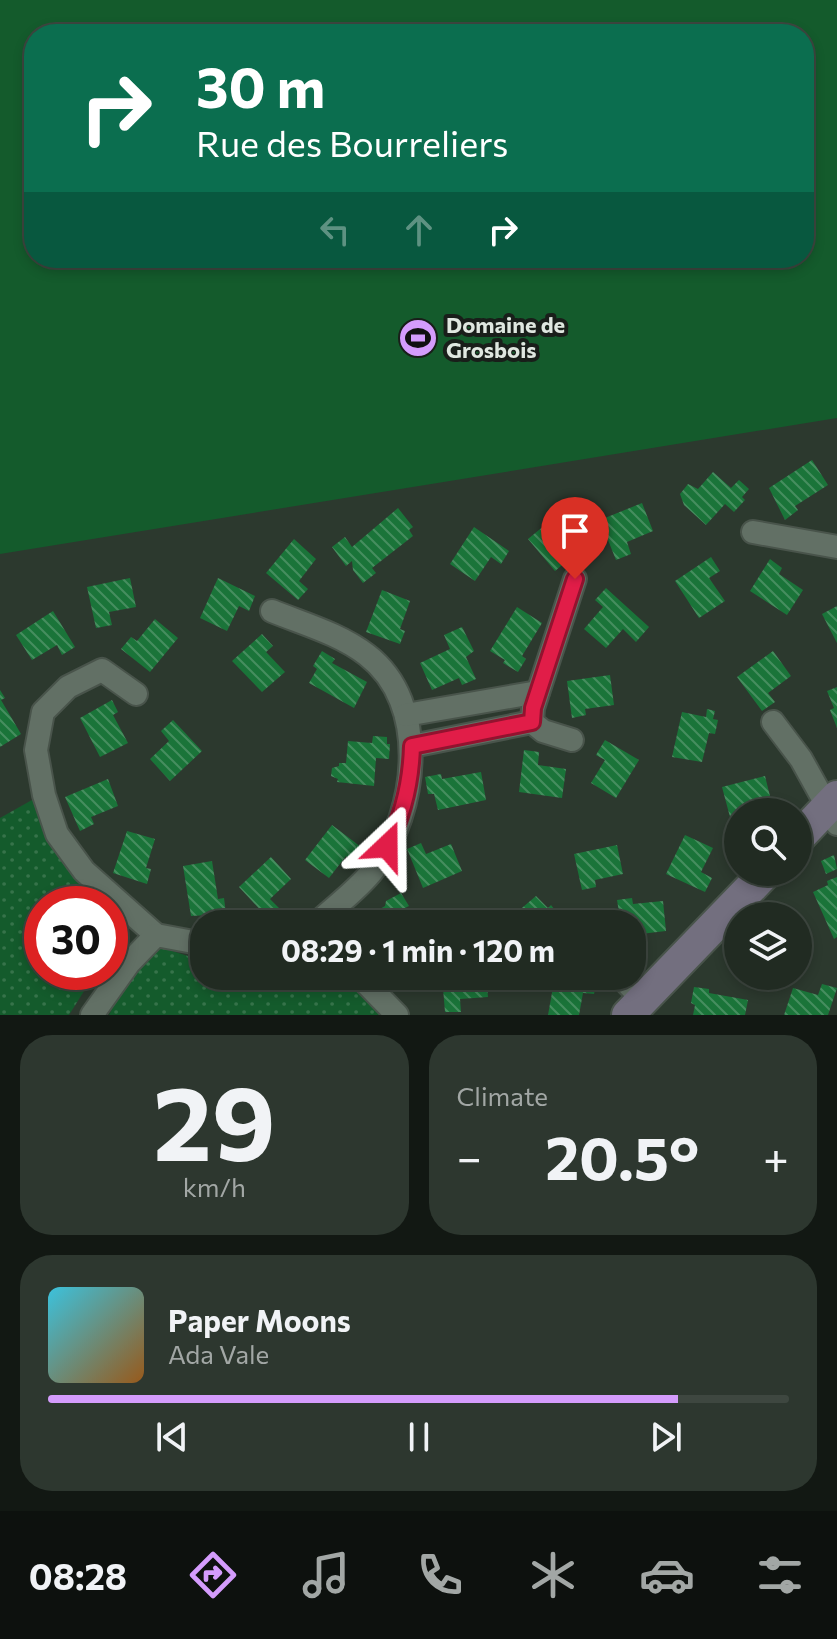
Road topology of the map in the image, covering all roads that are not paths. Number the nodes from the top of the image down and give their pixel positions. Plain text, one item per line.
1 (753, 532) dead end
2 (837, 547) edge
3 (575, 579) dead end
4 (272, 611) dead end
5 (538, 692) junction
6 (136, 694) dead end
7 (406, 715) junction
8 (532, 722) junction
9 (773, 722) dead end
10 (572, 740) dead end
11 (412, 746) junction
12 (834, 810) edge
13 (812, 827) edge
14 (753, 886) edge
15 (331, 910) edge
16 (156, 935) junction
17 (190, 941) edge
18 (373, 990) edge
19 (627, 990) edge
20 (636, 1008) edge
21 (92, 1015) edge
22 (397, 1015) edge

1 - 2 street
3 - 5 street
4 - 7 street
5 - 7 street
5 - 8 street
6 - 16 street
7 - 11 street
8 - 10 street
8 - 11 street
9 - 12 street
11 - 15 street
12 - 13 street
14 - 20 street
16 - 17 street
16 - 21 street
18 - 22 street
19 - 20 street

